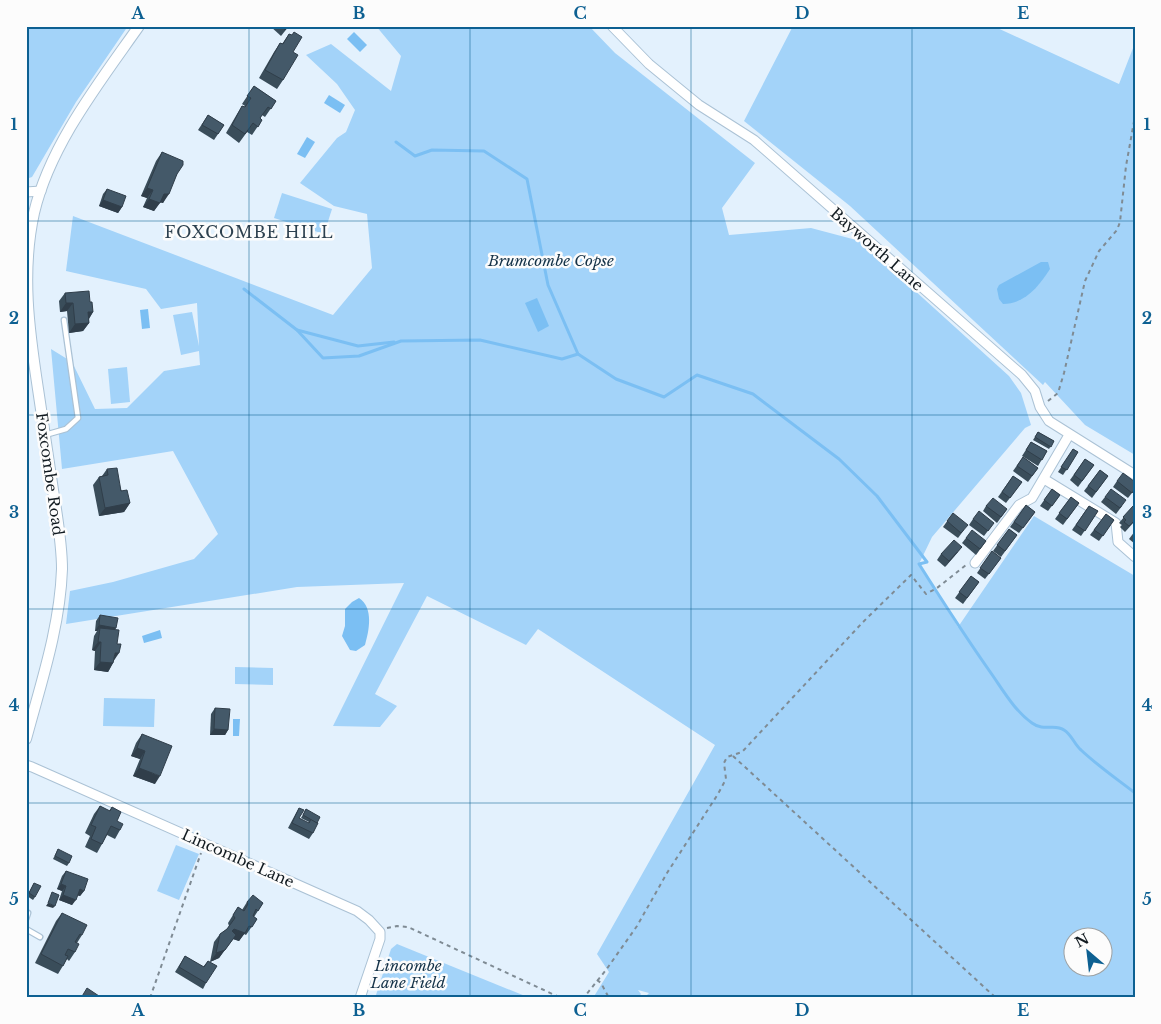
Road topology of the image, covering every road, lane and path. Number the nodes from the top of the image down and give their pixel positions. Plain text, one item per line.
1 (139, 26) edge
2 (612, 26) edge
3 (1135, 116) edge
4 (41, 191) junction
5 (26, 192) edge
6 (64, 320) dead end
7 (1040, 407) junction
8 (45, 435) junction
9 (1069, 435) junction
10 (1135, 475) edge
11 (1044, 479) junction
12 (1135, 557) edge
13 (975, 563) joint
14 (26, 739) edge
15 (733, 756) junction
16 (26, 765) edge
17 (204, 844) junction
18 (26, 912) edge
19 (26, 919) edge
20 (26, 929) edge
21 (380, 932) junction
22 (40, 937) dead end
23 (597, 980) junction
24 (150, 998) edge
25 (360, 998) edge
26 (561, 998) edge
27 (581, 998) edge
28 (609, 998) edge
29 (996, 998) edge

1 - 4 street, Foxcombe Road
2 - 7 street, Bayworth Lane
3 - 7 path
4 - 5 street
4 - 8 street, Foxcombe Road
6 - 8 lane
7 - 9 street, Bayworth Lane
8 - 14 street, Foxcombe Road
9 - 10 street, Bayworth Lane
9 - 11 street
11 - 12 street
11 - 13 street
13 - 15 path
15 - 23 path
15 - 29 path
16 - 17 street, Lincombe Lane
17 - 21 street, Lincombe Lane
17 - 24 path
18 - 19 lane
20 - 22 lane
21 - 25 street
21 - 26 path
23 - 27 path
23 - 28 path

